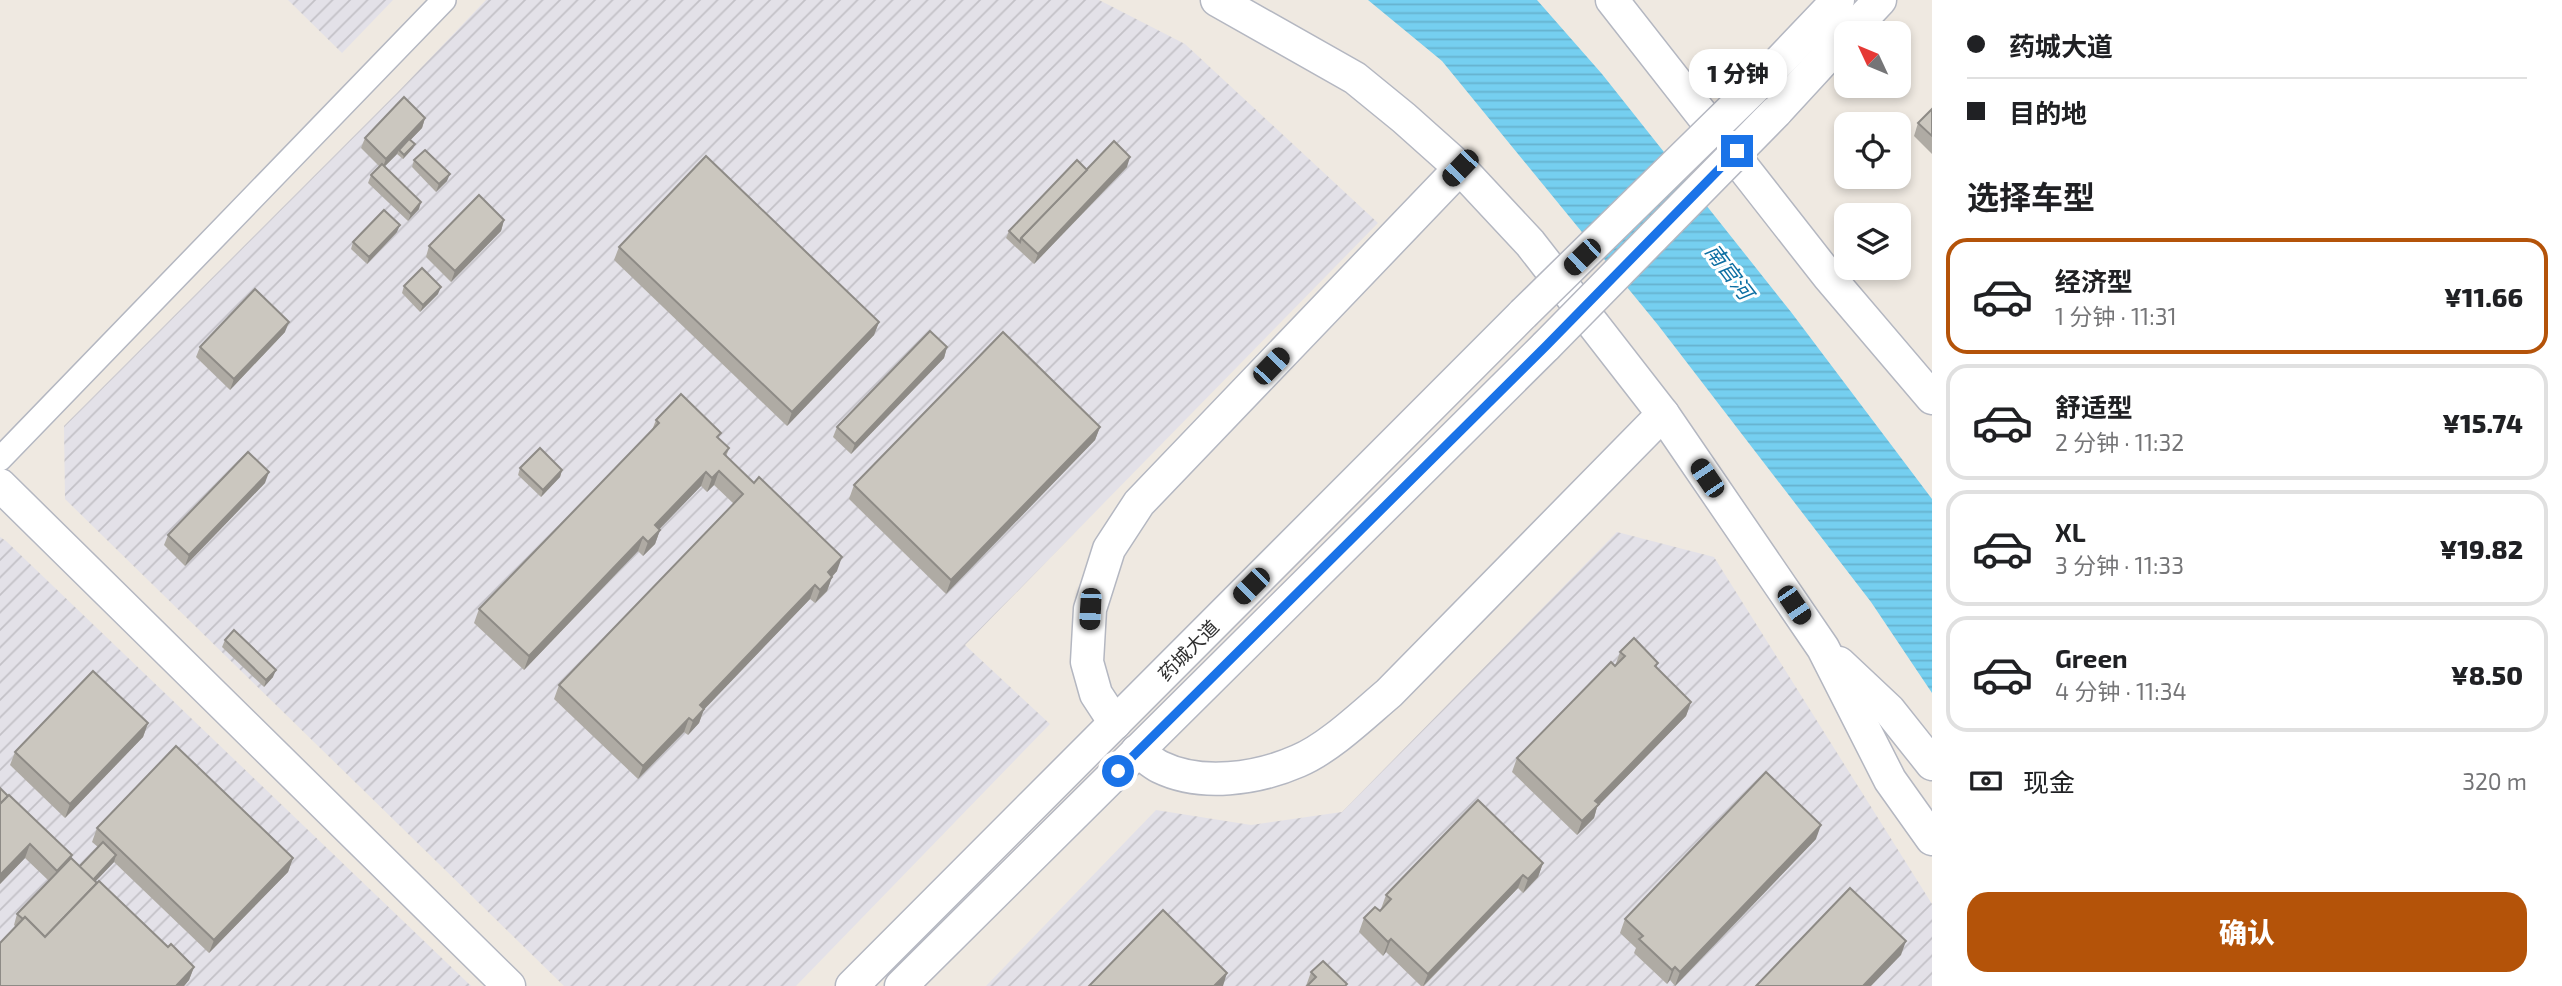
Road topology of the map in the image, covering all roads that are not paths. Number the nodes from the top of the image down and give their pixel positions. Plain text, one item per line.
1 (444, 0) edge
2 (1217, 0) edge
3 (1612, 0) edge
4 (1838, 0) edge
5 (1880, 0) edge
6 (1861, 21) edge
7 (1834, 50) edge
8 (1460, 168) junction
9 (1932, 398) edge
10 (1663, 414) junction
11 (0, 459) edge
12 (0, 485) edge
13 (1823, 648) junction
14 (1115, 723) junction
15 (1137, 751) junction
16 (1932, 764) edge
17 (1932, 839) edge
18 (509, 986) edge
19 (852, 986) edge
20 (901, 986) edge

1 - 11 street
2 - 8 main road
3 - 9 main road
4 - 14 main road, 药城大道, bridge
5 - 6 main road
7 - 15 main road, 药城大道, bridge
8 - 10 main road
8 - 14 main road
10 - 13 main road
10 - 15 main road
12 - 18 main road
13 - 16 main road
13 - 17 main road
14 - 19 main road, 药城大道
15 - 20 main road, 药城大道

